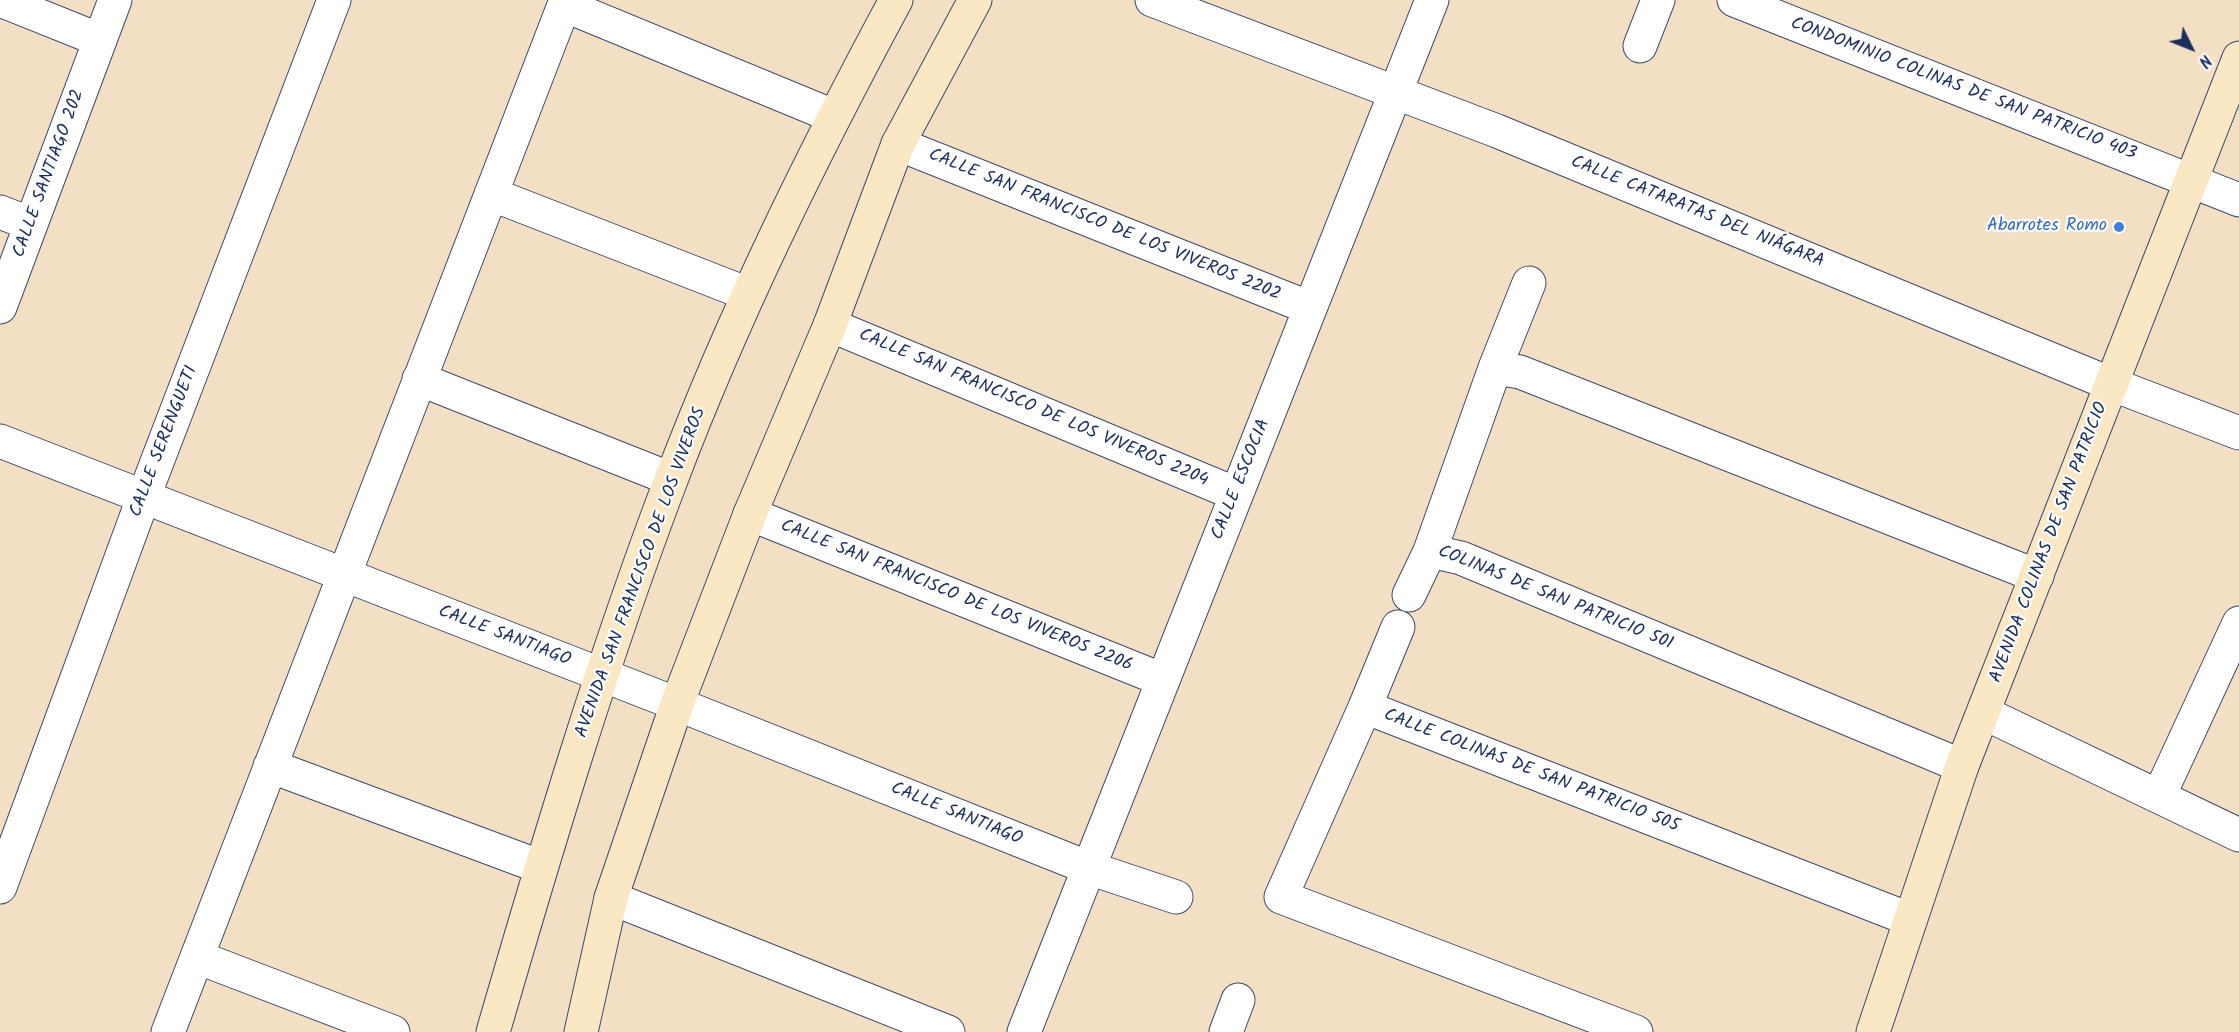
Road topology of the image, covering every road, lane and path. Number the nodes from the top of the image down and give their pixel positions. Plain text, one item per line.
1 (0, 0) edge
2 (115, 0) edge
3 (334, 0) edge
4 (896, 0) edge
5 (975, 0) edge
6 (1152, 0) edge
7 (1432, 0) edge
8 (1658, 0) edge
9 (1734, 0) edge
10 (565, 3) edge
11 (100, 40) junction
12 (1640, 46) dead end
13 (2239, 58) edge
14 (1395, 93) junction
15 (833, 116) junction
16 (898, 144) junction
17 (2192, 180) junction
18 (491, 194) junction
19 (2239, 200) edge
20 (0, 212) edge
21 (31, 224) junction
22 (1529, 283) dead end
23 (748, 294) junction
24 (0, 307) edge
25 (1310, 309) junction
26 (830, 325) junction
27 (1495, 368) junction
28 (419, 379) junction
29 (2111, 384) junction
30 (2239, 433) edge
31 (0, 441) edge
32 (671, 479) junction
33 (1236, 494) junction
34 (144, 496) junction
35 (750, 514) junction
36 (1430, 551) junction
37 (344, 574) junction
38 (2037, 576) junction
39 (1409, 595) dead end
40 (2239, 623) edge
41 (1398, 627) dead end
42 (602, 675) junction
43 (1163, 680) junction
44 (678, 704) junction
45 (1365, 707) junction
46 (1984, 713) junction
47 (270, 766) junction
48 (1962, 766) junction
49 (2158, 796) junction
50 (2239, 835) edge
51 (541, 867) junction
52 (1089, 868) junction
53 (0, 887) edge
54 (1176, 897) dead end
55 (610, 898) junction
56 (1910, 919) junction
57 (197, 957) junction
58 (1238, 1000) dead end
59 (168, 1032) edge
60 (393, 1032) edge
61 (493, 1032) edge
62 (581, 1032) edge
63 (948, 1032) edge
64 (1024, 1032) edge
65 (1226, 1032) edge
66 (1636, 1032) edge
67 (1873, 1032) edge

1 - 11 street
2 - 11 street, CALLE SANTIAGO 202
3 - 34 street, CALLE SERENGUETI
4 - 15 street, AVENIDA SAN FRANCISCO DE LOS VIVEROS
5 - 16 street
6 - 14 street, CALLE CATARATAS DEL NIÁGARA
7 - 14 street, CALLE ESCOCIA
8 - 12 street
9 - 17 street, CONDOMINIO COLINAS DE SAN PATRICIO 403
10 - 15 street
10 - 18 street
11 - 21 street, CALLE SANTIAGO 202
13 - 17 street, AVENIDA COLINAS DE SAN PATRICIO
14 - 25 street, CALLE ESCOCIA
14 - 29 street, CALLE CATARATAS DEL NIÁGARA
15 - 23 street, AVENIDA SAN FRANCISCO DE LOS VIVEROS
16 - 25 street, CALLE SAN FRANCISCO DE LOS VIVEROS 2202
16 - 26 street
17 - 19 street, CONDOMINIO COLINAS DE SAN PATRICIO 403
17 - 29 street, AVENIDA COLINAS DE SAN PATRICIO
18 - 23 street
18 - 28 street
20 - 21 street
21 - 24 street, CALLE SANTIAGO 202
22 - 27 street, COLINAS DE SAN PATRICIO 501
23 - 32 street, AVENIDA SAN FRANCISCO DE LOS VIVEROS
25 - 33 street, CALLE ESCOCIA
26 - 33 street, CALLE SAN FRANCISCO DE LOS VIVEROS 2204
26 - 35 street
27 - 36 street, COLINAS DE SAN PATRICIO 501
27 - 38 street
28 - 32 street
28 - 37 street
29 - 30 street, CALLE CATARATAS DEL NIÁGARA
29 - 38 street, AVENIDA COLINAS DE SAN PATRICIO
31 - 34 street, CALLE SANTIAGO
32 - 42 street, AVENIDA SAN FRANCISCO DE LOS VIVEROS
33 - 43 street, CALLE ESCOCIA
34 - 37 street, CALLE SANTIAGO
34 - 53 street, CALLE SERENGUETI
35 - 43 street, CALLE SAN FRANCISCO DE LOS VIVEROS 2206
35 - 44 street
36 - 39 street
36 - 48 street, COLINAS DE SAN PATRICIO 501
37 - 42 street, CALLE SANTIAGO
37 - 47 street
38 - 46 street, AVENIDA COLINAS DE SAN PATRICIO
40 - 49 street
41 - 45 street
42 - 44 street, CALLE SANTIAGO
42 - 51 street, AVENIDA SAN FRANCISCO DE LOS VIVEROS
43 - 52 street, CALLE ESCOCIA
44 - 52 street, CALLE SANTIAGO
44 - 55 street
45 - 56 street, CALLE COLINAS DE SAN PATRICIO 505
45 - 66 street, CALLE COLINAS DE SAN PATRICIO 505
46 - 48 street, AVENIDA COLINAS DE SAN PATRICIO
46 - 49 street
47 - 51 street
47 - 57 street
48 - 56 street, AVENIDA COLINAS DE SAN PATRICIO
49 - 50 street
51 - 61 street, AVENIDA SAN FRANCISCO DE LOS VIVEROS
52 - 54 street, CALLE SANTIAGO
52 - 64 street, CALLE ESCOCIA
55 - 62 street
55 - 63 street
56 - 67 street, AVENIDA COLINAS DE SAN PATRICIO
57 - 59 street
57 - 60 street
58 - 65 street

